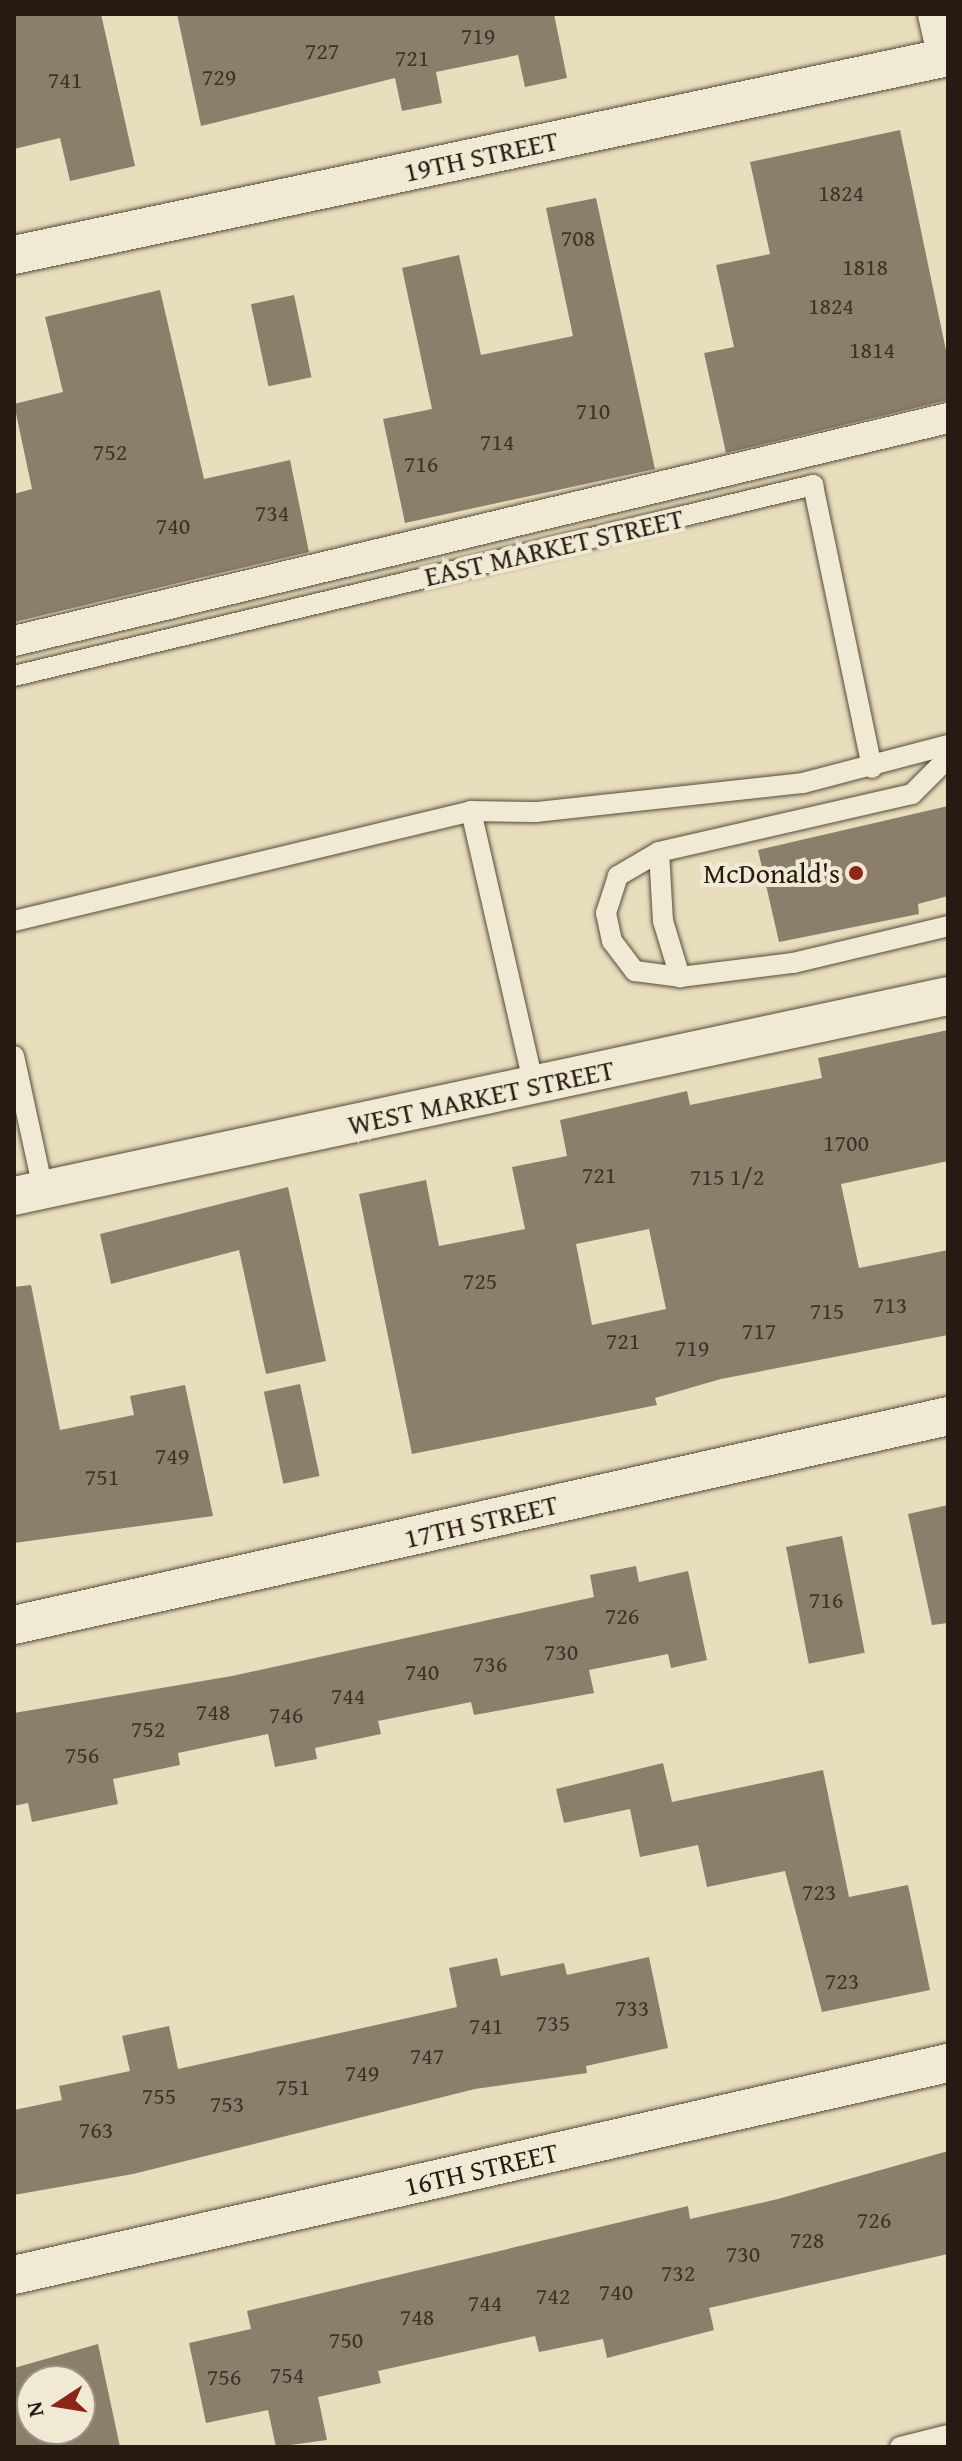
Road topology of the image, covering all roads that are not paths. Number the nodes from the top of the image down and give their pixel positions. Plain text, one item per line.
1 (940, 14) edge
2 (948, 50) edge
3 (948, 57) edge
4 (14, 255) edge
5 (948, 418) edge
6 (14, 641) edge
7 (14, 676) edge
8 (948, 745) edge
9 (948, 758) edge
10 (872, 768) junction
11 (471, 811) junction
12 (659, 852) junction
13 (14, 921) edge
14 (948, 926) edge
15 (680, 977) junction
16 (948, 996) edge
17 (14, 1056) edge
18 (534, 1086) junction
19 (29, 1192) edge
20 (948, 1416) edge
21 (14, 1625) edge
22 (948, 2063) edge
23 (14, 2275) edge
24 (948, 2435) edge
25 (900, 2447) edge

1 - 2 main road
3 - 4 street, 19TH STREET
5 - 6 street, EAST MARKET STREET
7 - 10 lane, EAST MARKET STREET
8 - 10 lane
9 - 12 lane
10 - 11 lane
11 - 13 lane
11 - 18 lane
12 - 15 lane
12 - 15 lane
14 - 15 lane
16 - 18 street, WEST MARKET STREET
17 - 19 lane
18 - 19 street, WEST MARKET STREET
20 - 21 street, 17TH STREET
22 - 23 street, 16TH STREET
24 - 25 lane

